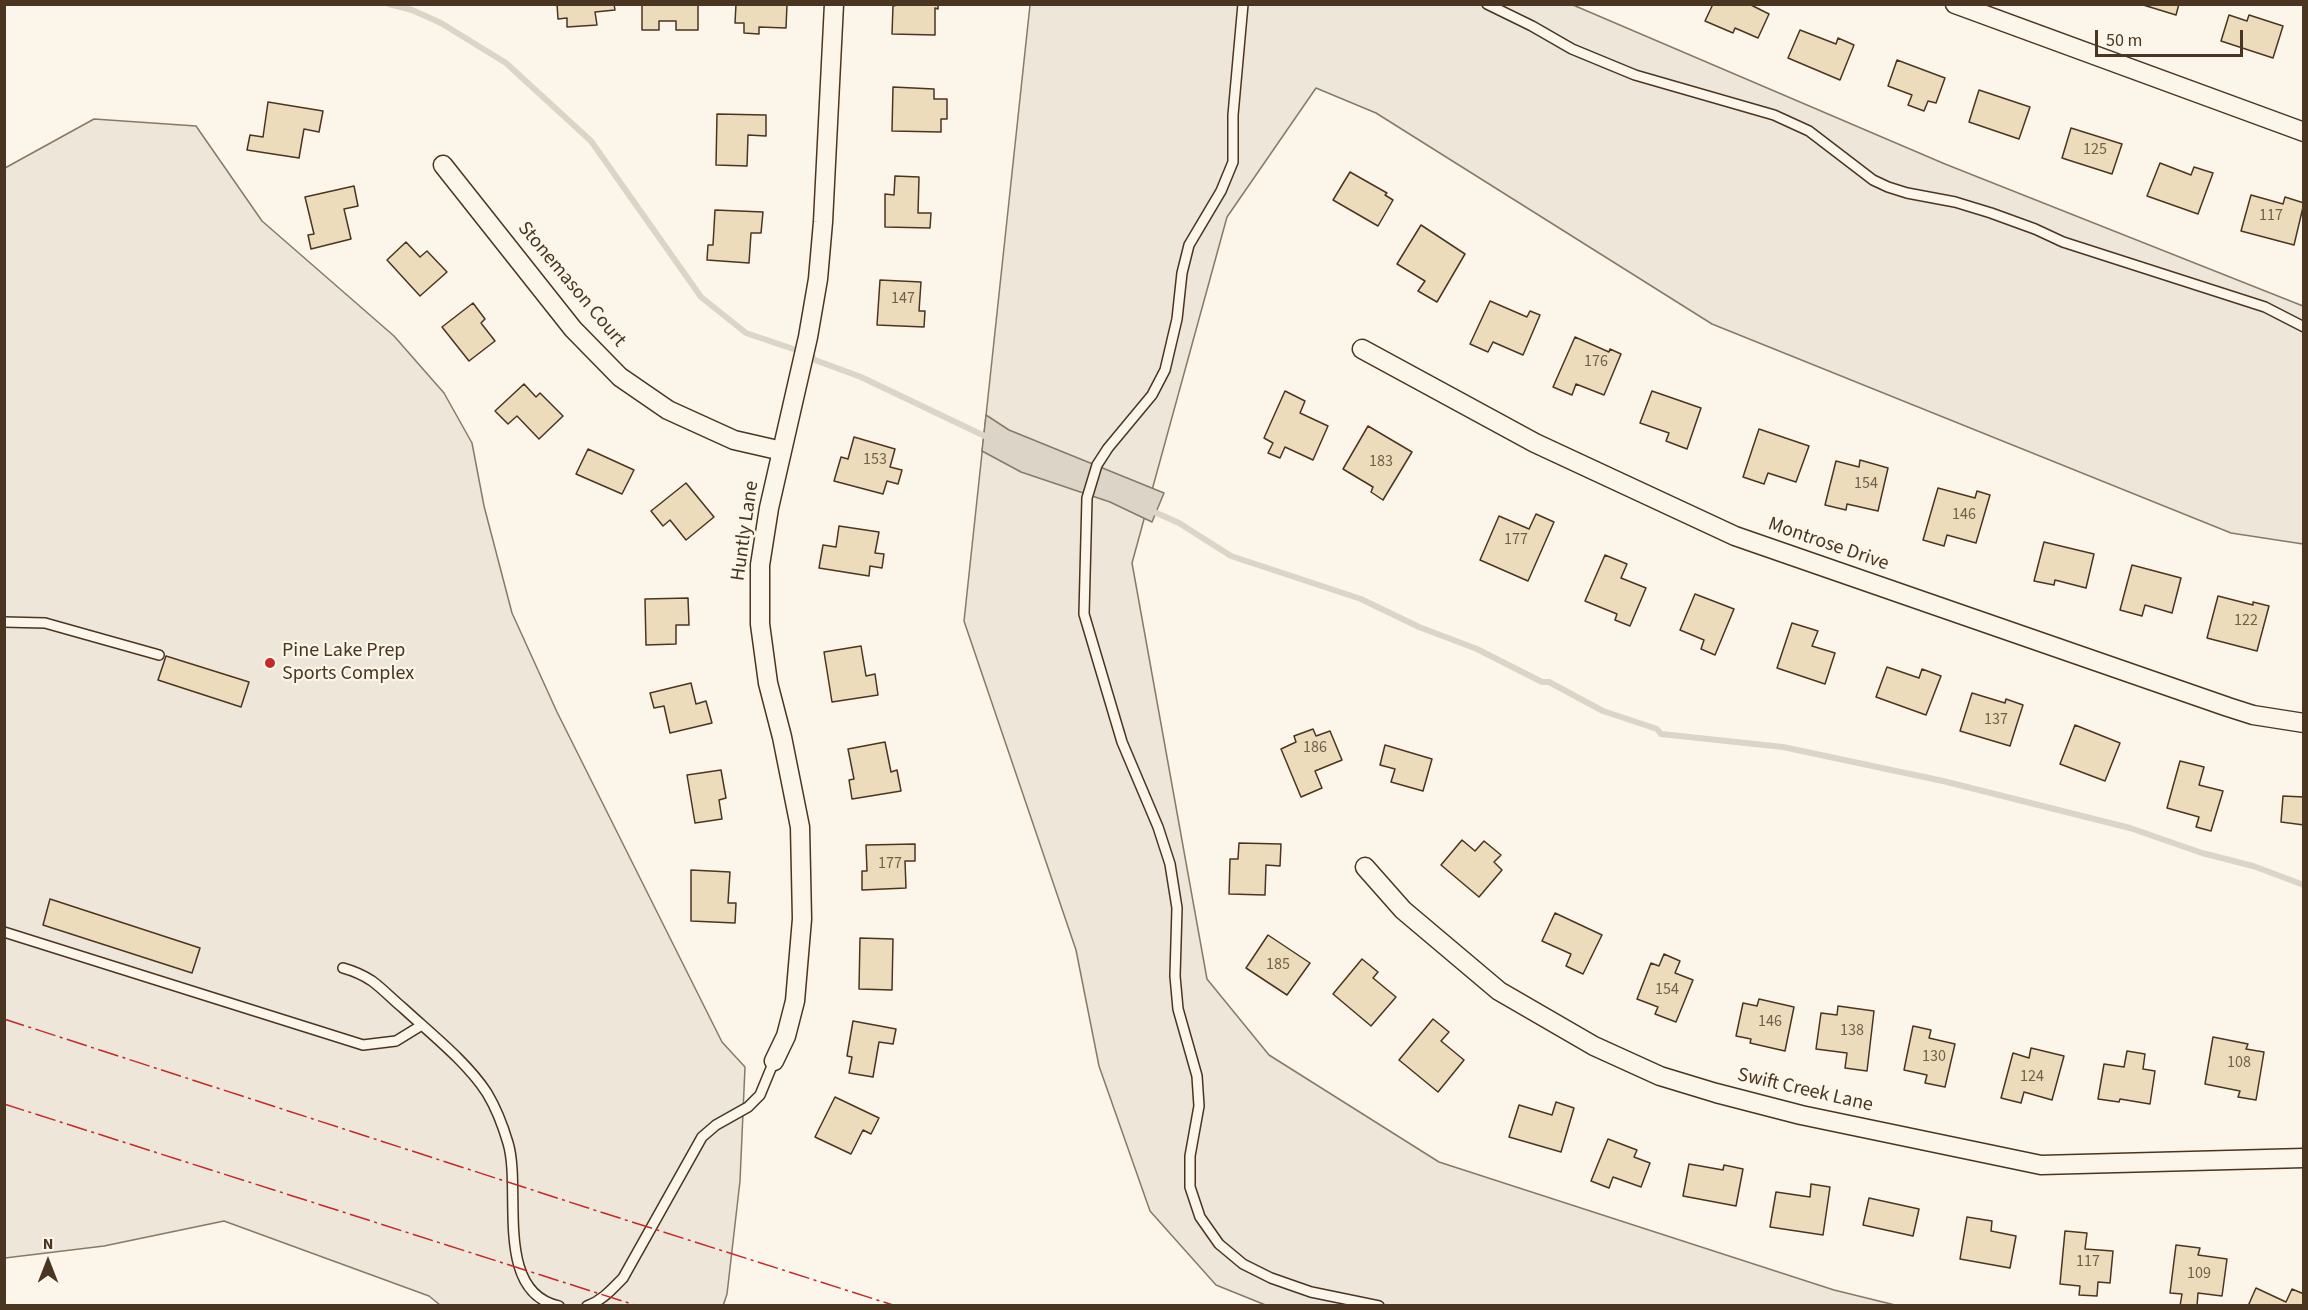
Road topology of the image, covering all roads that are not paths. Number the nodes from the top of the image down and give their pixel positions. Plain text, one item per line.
1 (834, 4) edge
2 (1243, 4) edge
3 (1487, 4) edge
4 (1955, 4) edge
5 (2304, 132) edge
6 (443, 165) dead end
7 (2304, 327) edge
8 (1362, 349) dead end
9 (782, 451) junction
10 (4, 622) edge
11 (159, 655) dead end
12 (2304, 723) edge
13 (1365, 867) dead end
14 (4, 932) edge
15 (343, 968) dead end
16 (422, 1025) junction
17 (774, 1061) joint
18 (2304, 1158) edge
19 (558, 1305) edge
20 (587, 1305) edge
21 (1379, 1305) edge

1 - 9 street, Huntly Lane
2 - 21 lane
3 - 7 lane
4 - 5 street
6 - 9 street, Stonemason Court
8 - 12 street, Montrose Drive
9 - 17 street, Huntly Lane
10 - 11 lane
13 - 18 street, Swift Creek Lane
14 - 16 lane
15 - 16 lane
16 - 19 lane
17 - 20 lane

